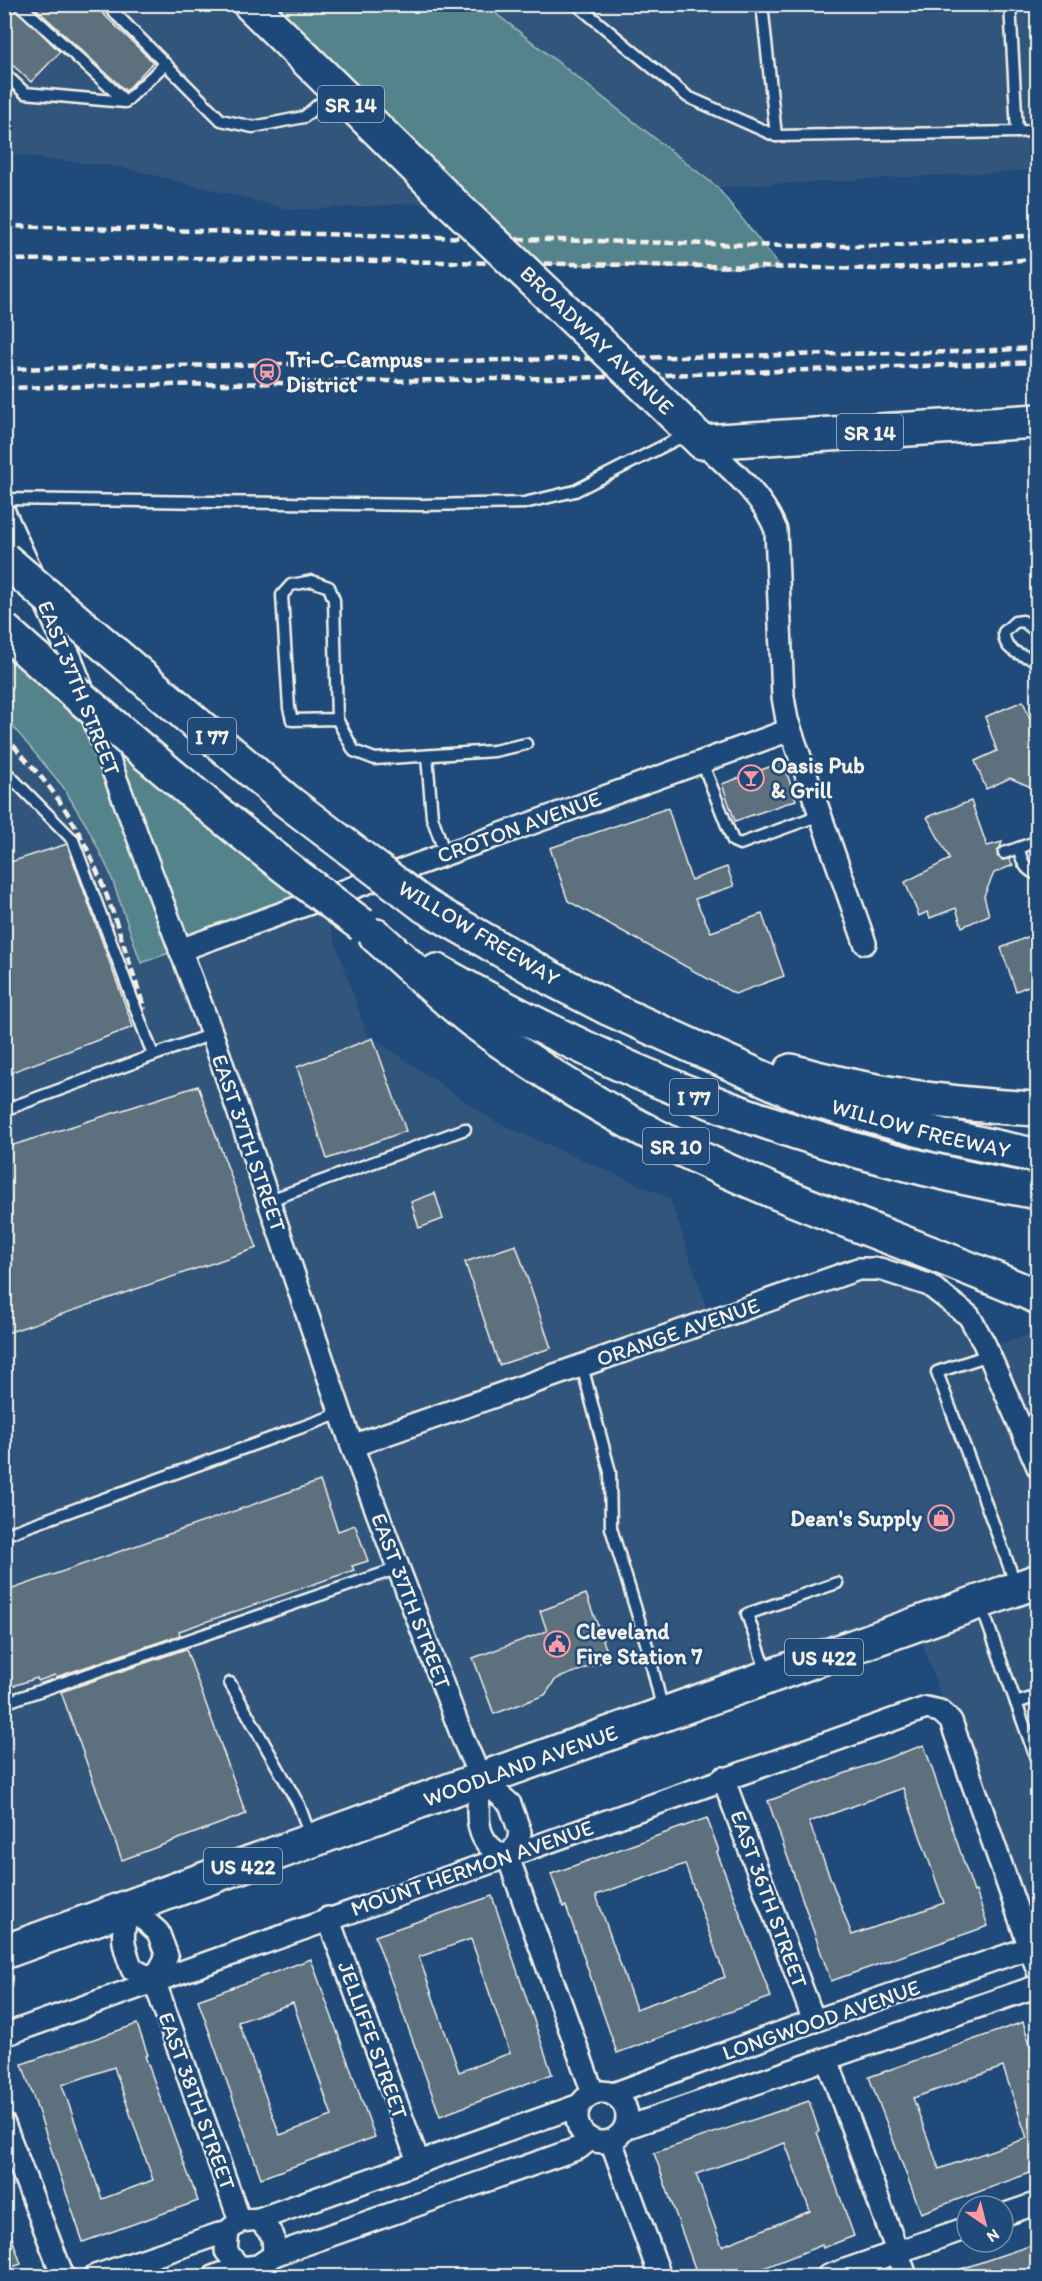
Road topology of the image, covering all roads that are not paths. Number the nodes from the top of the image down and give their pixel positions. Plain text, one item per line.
1 (19, 4) edge
2 (106, 4) edge
3 (250, 4) edge
4 (576, 4) edge
5 (762, 4) edge
6 (1010, 4) edge
7 (165, 64) junction
8 (4, 73) edge
9 (336, 89) junction
10 (125, 102) junction
11 (1038, 130) edge
12 (1017, 132) junction
13 (776, 136) junction
14 (1038, 421) edge
15 (697, 437) junction
16 (4, 499) edge
17 (4, 512) edge
18 (4, 559) edge
19 (4, 630) edge
20 (1038, 633) edge
21 (1038, 660) edge
22 (337, 719) junction
23 (790, 730) junction
24 (526, 744) dead end
25 (427, 756) junction
26 (702, 762) junction
27 (4, 770) edge
28 (820, 815) junction
29 (1038, 841) edge
30 (1019, 848) junction
31 (1004, 853) dead end
32 (445, 854) junction
33 (1038, 874) edge
34 (369, 931) junction
35 (865, 943) dead end
36 (180, 950) junction
37 (212, 1034) junction
38 (679, 1040) junction
39 (153, 1055) junction
40 (1038, 1109) edge
41 (4, 1110) edge
42 (465, 1129) dead end
43 (1038, 1156) edge
44 (1038, 1192) edge
45 (270, 1200) junction
46 (1038, 1297) edge
47 (986, 1349) junction
48 (582, 1365) junction
49 (341, 1413) junction
50 (352, 1446) junction
51 (1038, 1467) edge
52 (4, 1535) edge
53 (399, 1568) junction
54 (837, 1583) dead end
55 (1028, 1585) edge
56 (980, 1602) junction
57 (769, 1677) junction
58 (230, 1683) dead end
59 (1038, 1696) edge
60 (4, 1703) edge
61 (1016, 1703) junction
62 (664, 1714) junction
63 (1037, 1763) edge
64 (723, 1778) junction
65 (481, 1779) junction
66 (312, 1841) junction
67 (508, 1857) junction
68 (130, 1907) junction
69 (328, 1918) junction
70 (1029, 1948) junction
71 (4, 1952) edge
72 (1038, 1971) edge
73 (154, 1980) junction
74 (1038, 1986) edge
75 (814, 2021) junction
76 (4, 2035) edge
77 (827, 2059) junction
78 (595, 2097) junction
79 (4, 2124) edge
80 (618, 2134) junction
81 (590, 2139) junction
82 (418, 2161) junction
83 (1038, 2204) edge
84 (1015, 2211) edge
85 (243, 2224) junction
86 (955, 2232) edge
87 (897, 2252) junction
88 (258, 2266) edge
89 (63, 2277) edge
90 (95, 2277) edge
91 (215, 2277) edge
92 (660, 2277) edge
93 (828, 2277) edge
94 (906, 2277) edge

1 - 10 lane
2 - 7 lane
3 - 9 main road, BROADWAY AVENUE / SR 14
4 - 13 lane
5 - 13 lane
6 - 12 lane
7 - 9 lane
7 - 10 lane
8 - 10 lane
9 - 15 main road, BROADWAY AVENUE / SR 14, bridge
11 - 12 lane
12 - 13 lane
14 - 15 main road, SR 14
15 - 16 lane
15 - 23 street
17 - 36 street, EAST 37TH STREET
18 - 38 main road, WILLOW FREEWAY / I 77, bridge
19 - 34 main road, WILLOW FREEWAY / I 77, bridge
20 - 21 lane
22 - 22 lane
22 - 25 lane
23 - 26 street, CROTON AVENUE
23 - 28 street
24 - 25 lane
25 - 32 lane
26 - 28 lane
26 - 32 street, CROTON AVENUE
27 - 39 lane
28 - 35 street
29 - 30 lane
30 - 31 lane
30 - 33 lane
32 - 36 street, CROTON AVENUE
34 - 44 main road, WILLOW FREEWAY / I 77
34 - 46 main road, SR 10
36 - 37 street, EAST 37TH STREET
37 - 39 lane
37 - 45 street, EAST 37TH STREET
38 - 40 main road
38 - 43 main road, WILLOW FREEWAY / I 77
39 - 41 lane
42 - 45 lane
45 - 49 street, EAST 37TH STREET
47 - 48 street, ORANGE AVENUE
47 - 51 street, ORANGE AVENUE
47 - 55 lane
48 - 50 street, ORANGE AVENUE
48 - 62 lane
49 - 50 street, EAST 37TH STREET
49 - 52 lane
50 - 53 street, EAST 37TH STREET
53 - 60 lane
53 - 65 street, EAST 37TH STREET
54 - 57 lane
55 - 56 main road, WOODLAND AVENUE / US 422
56 - 57 main road, WOODLAND AVENUE / US 422
56 - 61 lane
57 - 62 main road, WOODLAND AVENUE / US 422
58 - 66 lane
59 - 61 lane
61 - 63 lane
62 - 65 main road, WOODLAND AVENUE / US 422
64 - 67 street, MOUNT HERMON AVENUE
64 - 70 street, MOUNT HERMON AVENUE
64 - 75 street, EAST 36TH STREET
65 - 66 main road, WOODLAND AVENUE / US 422
65 - 67 street, EAST 37TH STREET
65 - 67 street, EAST 37TH STREET
66 - 68 main road, WOODLAND AVENUE / US 422
67 - 69 street, MOUNT HERMON AVENUE
67 - 78 street
68 - 71 main road, WOODLAND AVENUE / US 422
68 - 73 street
68 - 73 street
69 - 73 street, MOUNT HERMON AVENUE
69 - 82 street, JELLIFFE STREET
70 - 72 street
70 - 75 street, LONGWOOD AVENUE
73 - 76 street, MOUNT HERMON AVENUE
73 - 85 street, EAST 38TH STREET
74 - 77 street, LONGWOOD AVENUE
75 - 78 street, LONGWOOD AVENUE
77 - 80 street, LONGWOOD AVENUE
77 - 87 street
78 - 80 street
78 - 81 street
78 - 82 street, LONGWOOD AVENUE
79 - 89 street
80 - 81 street
80 - 92 street
81 - 88 street
82 - 85 street, LONGWOOD AVENUE
83 - 84 street
85 - 88 street
85 - 88 street
85 - 90 street, LONGWOOD AVENUE
86 - 87 street
87 - 93 street
87 - 94 street
88 - 91 street

